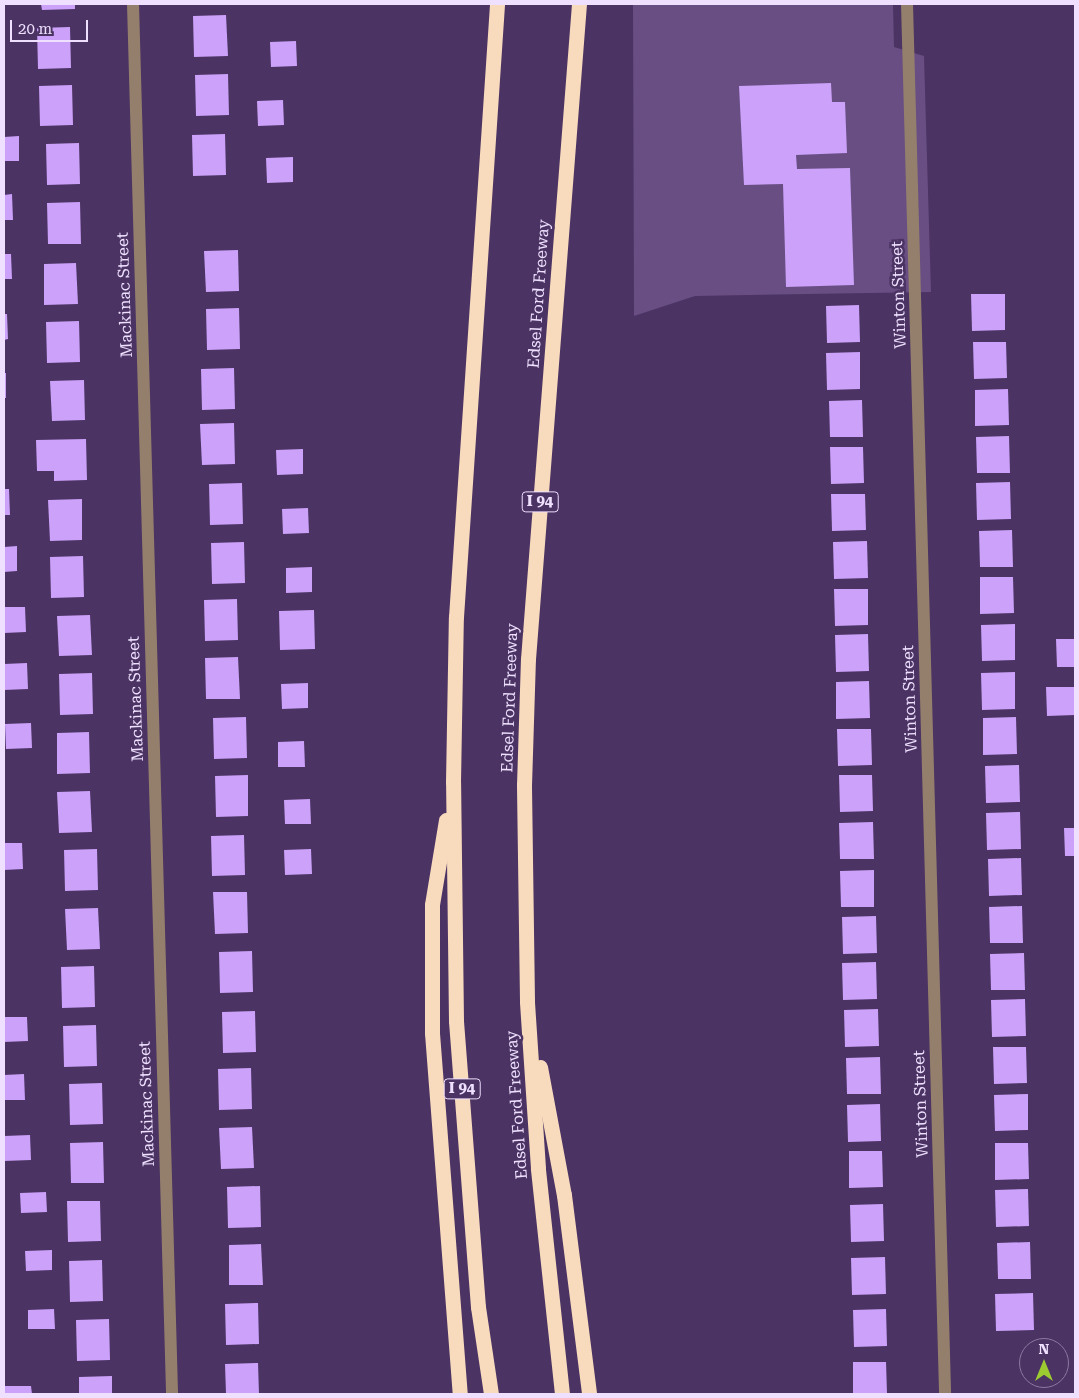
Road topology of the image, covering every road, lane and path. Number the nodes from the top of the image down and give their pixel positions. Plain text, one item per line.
1 (133, 4) edge
2 (497, 4) edge
3 (579, 4) edge
4 (907, 4) edge
5 (452, 782) junction
6 (527, 1001) junction
7 (172, 1394) edge
8 (460, 1394) edge
9 (491, 1394) edge
10 (562, 1394) edge
11 (589, 1394) edge
12 (945, 1394) edge

1 - 7 street, Mackinac Street
2 - 5 highway, I 94
3 - 6 highway, Edsel Ford Freeway / I 94
4 - 12 street, Winton Street
5 - 8 highway
5 - 9 highway, I 94
6 - 10 highway, Edsel Ford Freeway / I 94
6 - 11 highway

